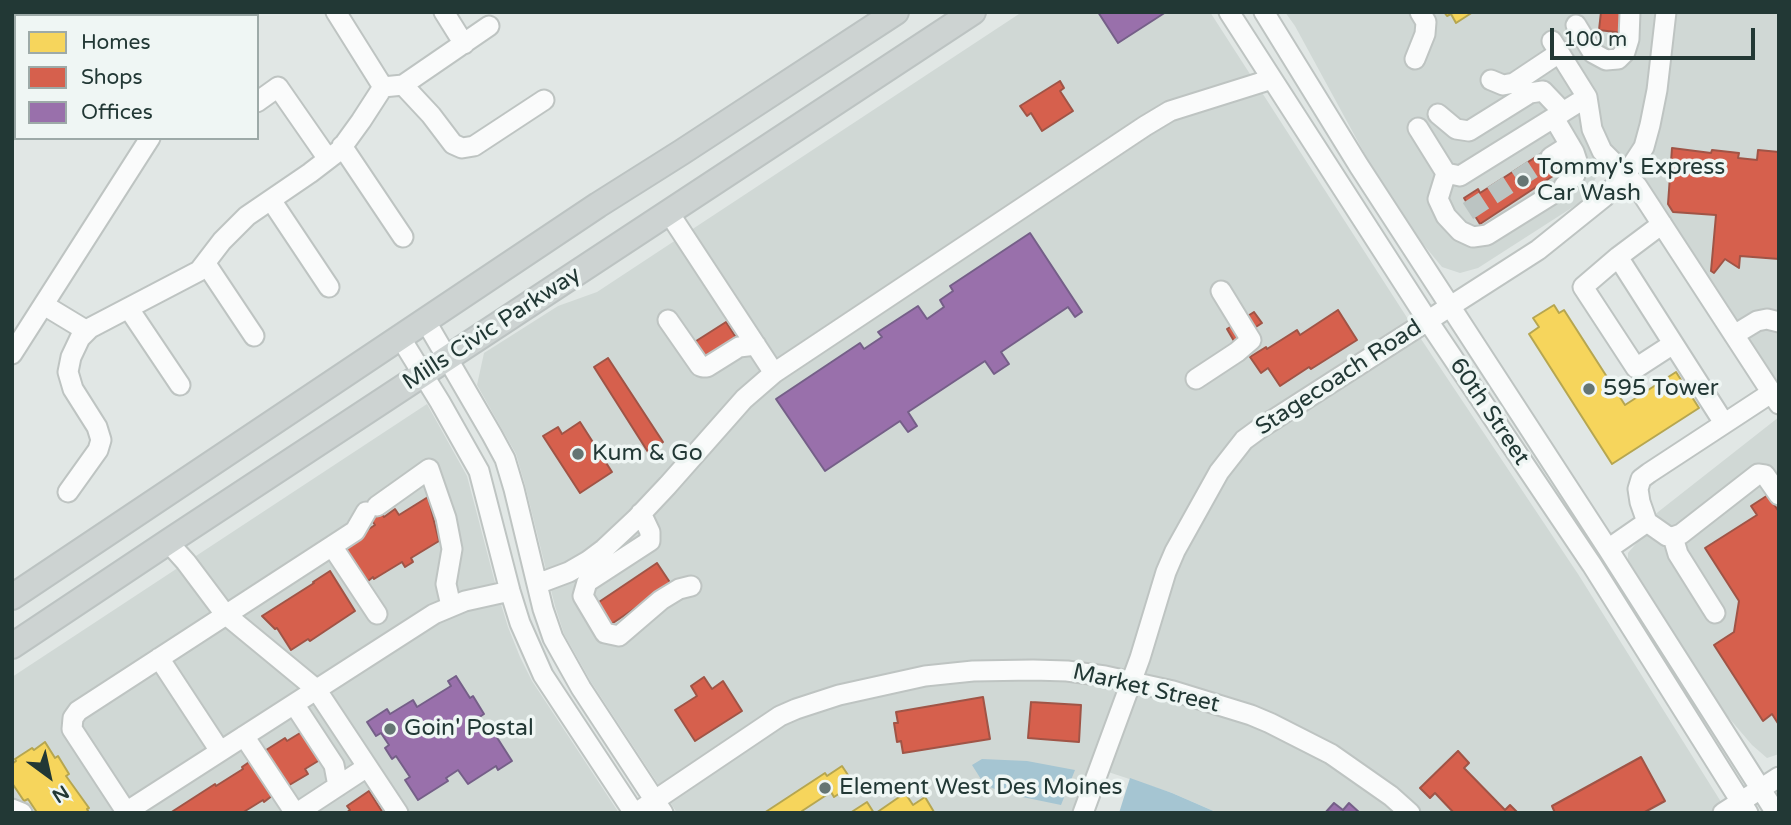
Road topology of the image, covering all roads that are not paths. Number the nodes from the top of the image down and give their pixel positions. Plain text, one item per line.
1 (336, 12) edge
2 (444, 12) edge
3 (896, 12) edge
4 (947, 12) edge
5 (973, 12) edge
6 (1230, 12) edge
7 (1264, 12) edge
8 (1420, 12) edge
9 (1630, 12) edge
10 (1666, 12) edge
11 (1576, 25) dead end
12 (489, 26) dead end
13 (464, 44) junction
14 (922, 46) junction
15 (1415, 59) dead end
16 (1272, 79) junction
17 (1491, 80) dead end
18 (404, 85) junction
19 (383, 88) junction
20 (1587, 97) junction
21 (544, 100) dead end
22 (259, 101) edge
23 (1438, 114) dead end
24 (1558, 115) junction
25 (1418, 128) dead end
26 (149, 140) edge
27 (1570, 145) junction
28 (335, 153) junction
29 (1551, 157) tunnel mouth
30 (1453, 175) junction
31 (1625, 176) junction
32 (271, 200) junction
33 (1468, 211) dead end
34 (669, 213) junction
35 (1662, 224) junction
36 (403, 237) dead end
37 (1618, 257) junction
38 (206, 264) junction
39 (329, 287) dead end
40 (1221, 291) dead end
41 (44, 305) junction
42 (1450, 307) junction
43 (129, 309) junction
44 (425, 320) junction
45 (668, 320) dead end
46 (1429, 321) junction
47 (1779, 322) edge
48 (87, 331) junction
49 (1734, 335) junction
50 (254, 336) dead end
51 (400, 337) junction
52 (1673, 344) junction
53 (756, 345) junction
54 (12, 354) edge
55 (448, 358) junction
56 (774, 373) junction
57 (423, 374) junction
58 (1196, 379) dead end
59 (180, 386) dead end
60 (1775, 399) edge
61 (1724, 423) junction
62 (68, 492) dead end
63 (1779, 495) edge
64 (641, 513) junction
65 (1647, 522) junction
66 (1673, 537) junction
67 (167, 542) junction
68 (332, 546) junction
69 (1608, 549) junction
70 (537, 584) junction
71 (691, 586) dead end
72 (510, 591) junction
73 (12, 597) edge
74 (451, 606) junction
75 (1715, 613) dead end
76 (225, 614) junction
77 (377, 614) dead end
78 (12, 646) edge
79 (159, 657) junction
80 (1130, 683) junction
81 (316, 689) junction
82 (294, 704) junction
83 (244, 736) junction
84 (220, 751) junction
85 (368, 767) junction
86 (1779, 777) edge
87 (338, 786) junction
88 (1760, 789) junction
89 (659, 806) edge
90 (1744, 807) edge
91 (12, 809) edge
92 (22, 813) edge
93 (127, 813) edge
94 (296, 813) edge
95 (398, 813) edge
96 (635, 813) edge
97 (1083, 813) edge
98 (1410, 813) edge
99 (1723, 813) edge
100 (1776, 813) edge

1 - 19 street
2 - 13 street
3 - 44 main road, Mills Civic Parkway
4 - 14 main road
5 - 14 main road, Mills Civic Parkway
6 - 16 street, 60th Street
7 - 42 street, 60th Street
8 - 15 street
9 - 11 street
10 - 31 street, Stagecoach Road
12 - 13 street
13 - 18 street
14 - 34 main road, Mills Civic Parkway
16 - 46 street, 60th Street
16 - 56 street
17 - 20 street
18 - 19 street
18 - 21 street
19 - 28 street
20 - 24 street
20 - 31 street
22 - 28 street
23 - 24 street
24 - 27 street
24 - 30 street
25 - 30 street
26 - 41 street
27 - 29 street
27 - 30 street
28 - 32 street
28 - 36 street
30 - 33 street
31 - 35 street
31 - 42 street, Stagecoach Road
32 - 38 street
32 - 39 street
34 - 53 street
34 - 55 main road, Mills Civic Parkway
35 - 37 street
35 - 49 street
37 - 52 street
37 - 52 street
38 - 43 street
38 - 50 street
40 - 58 street
41 - 48 street
41 - 54 street
42 - 46 street, Stagecoach Road
42 - 69 street, 60th Street
43 - 48 street
43 - 59 street
44 - 51 main road, Mills Civic Parkway
44 - 55 street
45 - 53 street
46 - 80 street, Stagecoach Road
46 - 90 street, 60th Street
47 - 49 street
48 - 62 street
49 - 60 street
51 - 57 street
51 - 73 main road, Mills Civic Parkway
52 - 61 street
53 - 56 street
55 - 57 main road, Mills Civic Parkway
55 - 70 street
56 - 64 street
57 - 67 main road, Mills Civic Parkway
57 - 72 street
60 - 61 street
61 - 65 street
63 - 66 street
64 - 70 street
64 - 71 street
65 - 66 street
65 - 69 street
66 - 75 street
67 - 76 street
67 - 78 main road, Mills Civic Parkway
68 - 74 street
68 - 76 street
68 - 77 street
69 - 88 street, 60th Street
70 - 89 street
72 - 74 street
72 - 96 street
74 - 81 street
76 - 79 street
76 - 81 street
79 - 84 street
79 - 93 street
80 - 89 street, Market Street
80 - 97 street, Stagecoach Road
80 - 98 street, Market Street
81 - 82 street
81 - 85 street
82 - 83 street
82 - 87 street
83 - 84 street
83 - 94 street
84 - 93 street
85 - 87 street
85 - 95 street
86 - 88 street
87 - 94 street
88 - 90 street
88 - 100 street, 60th Street
89 - 96 street, Market Street
90 - 99 street
91 - 92 street

